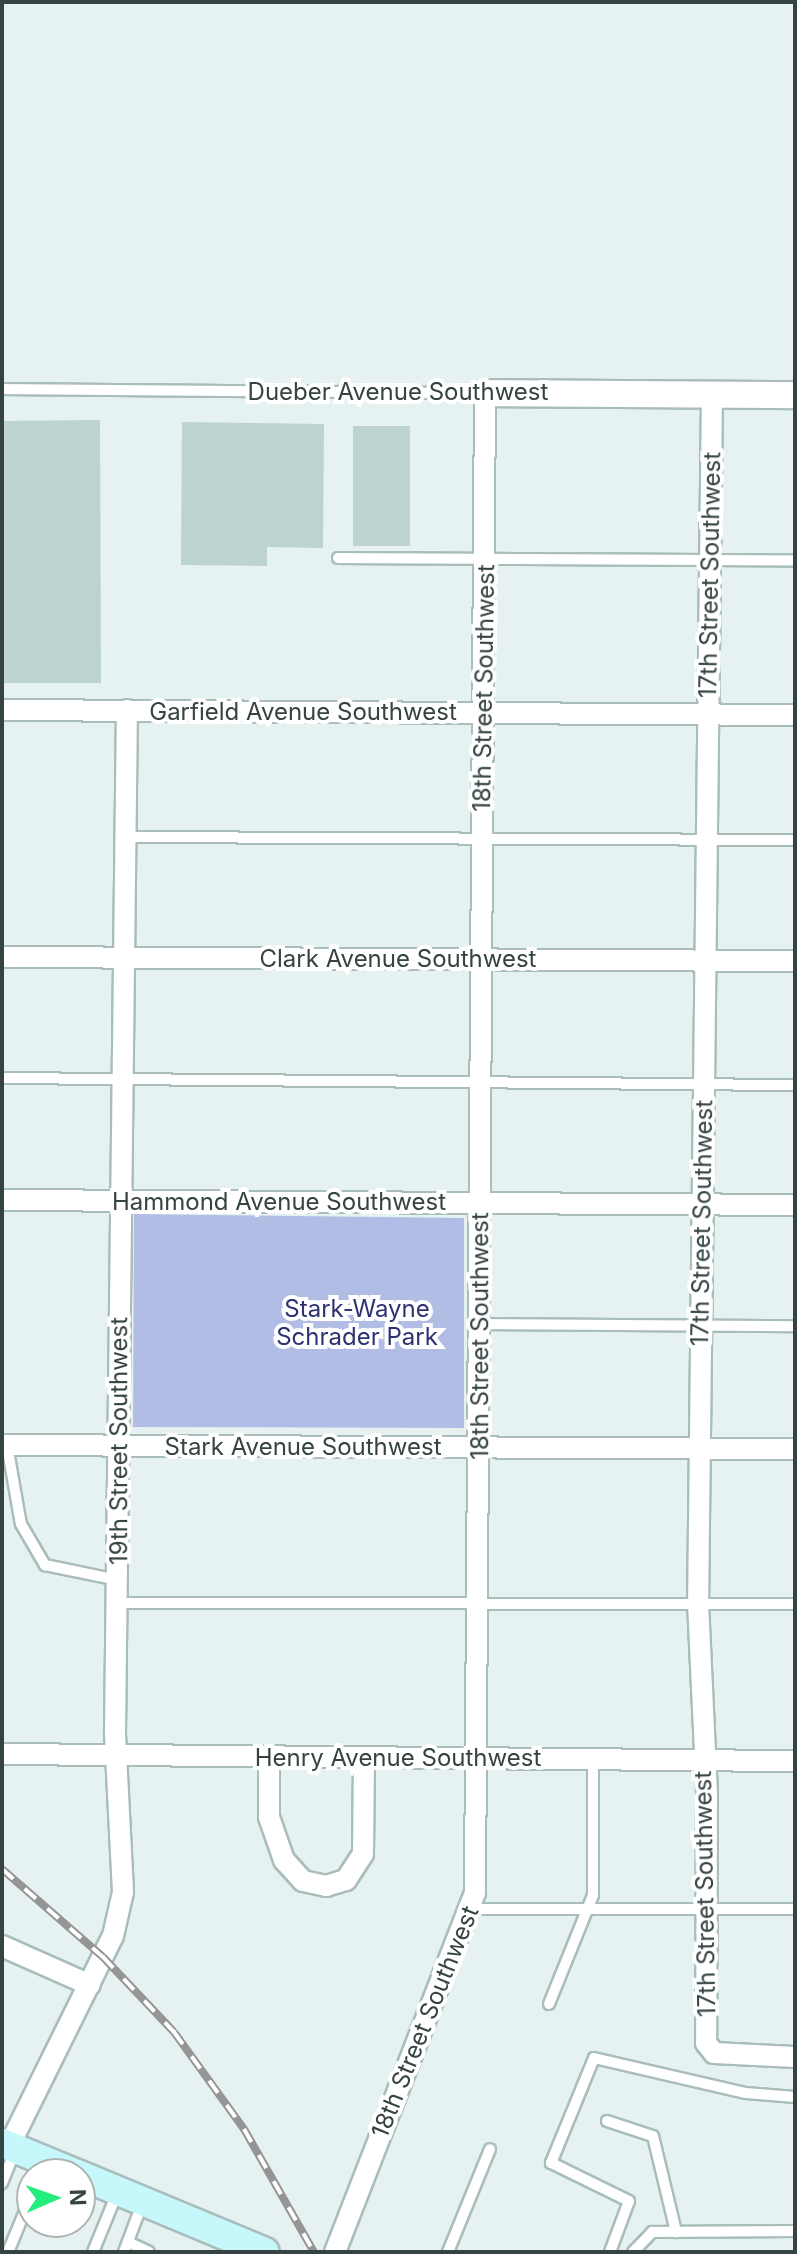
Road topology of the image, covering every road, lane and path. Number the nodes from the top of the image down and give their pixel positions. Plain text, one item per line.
1 (2, 389) edge
2 (485, 393) junction
3 (712, 394) junction
4 (795, 395) edge
5 (485, 557) junction
6 (338, 558) dead end
7 (710, 560) junction
8 (795, 560) edge
9 (2, 710) edge
10 (127, 710) junction
11 (484, 713) junction
12 (708, 714) junction
13 (795, 715) edge
14 (126, 837) junction
15 (482, 839) junction
16 (706, 839) junction
17 (795, 840) edge
18 (2, 957) edge
19 (124, 957) junction
20 (481, 959) junction
21 (705, 960) junction
22 (795, 961) edge
23 (2, 1078) edge
24 (122, 1079) junction
25 (481, 1081) junction
26 (704, 1083) junction
27 (795, 1085) edge
28 (2, 1200) edge
29 (121, 1200) junction
30 (480, 1203) junction
31 (701, 1205) junction
32 (795, 1205) edge
33 (480, 1324) junction
34 (700, 1325) junction
35 (795, 1326) edge
36 (4, 1445) edge
37 (119, 1446) junction
38 (479, 1448) junction
39 (699, 1448) junction
40 (795, 1449) edge
41 (118, 1580) junction
42 (118, 1603) junction
43 (478, 1603) junction
44 (698, 1603) junction
45 (795, 1604) edge
46 (2, 1754) edge
47 (116, 1756) junction
48 (269, 1757) junction
49 (364, 1757) junction
50 (476, 1758) junction
51 (593, 1759) junction
52 (703, 1760) junction
53 (795, 1761) edge
54 (472, 1909) junction
55 (588, 1909) junction
56 (706, 1909) junction
57 (795, 1909) edge
58 (2, 1946) edge
59 (90, 1985) junction
60 (549, 2004) dead end
61 (795, 2057) edge
62 (795, 2097) edge
63 (607, 2121) dead end
64 (9, 2146) edge
65 (490, 2149) dead end
66 (28, 2158) edge
67 (96, 2182) edge
68 (2, 2183) edge
69 (131, 2197) junction
70 (795, 2231) edge
71 (676, 2232) junction
72 (16, 2233) edge
73 (126, 2247) edge
74 (8, 2252) edge
75 (93, 2252) edge
76 (149, 2252) edge
77 (265, 2252) edge
78 (335, 2252) edge
79 (448, 2252) edge
80 (610, 2252) edge
81 (633, 2252) edge

1 - 2 lane, Dueber Avenue Southwest
2 - 3 street, Dueber Avenue Southwest
2 - 5 street, 18th Street Southwest
3 - 4 street, Dueber Avenue Southwest
3 - 7 street, 17th Street Southwest
5 - 6 lane
5 - 7 lane
5 - 11 street, 18th Street Southwest
7 - 8 lane
7 - 12 street, 17th Street Southwest
9 - 10 street, Garfield Avenue Southwest
10 - 11 street, Garfield Avenue Southwest
10 - 14 street, 19th Street Southwest
11 - 12 street, Garfield Avenue Southwest
11 - 15 street, 18th Street Southwest
12 - 13 street, Garfield Avenue Southwest
12 - 16 street, 17th Street Southwest
14 - 15 lane
14 - 19 street, 19th Street Southwest
15 - 16 lane
15 - 20 street, 18th Street Southwest
16 - 17 lane
16 - 21 street, 17th Street Southwest
18 - 19 street, Clark Avenue Southwest
19 - 20 street, Clark Avenue Southwest
19 - 24 street, 19th Street Southwest
20 - 21 street, Clark Avenue Southwest
20 - 25 street, 18th Street Southwest
21 - 22 street, Clark Avenue Southwest
21 - 26 street, 17th Street Southwest
23 - 24 lane
24 - 25 lane
24 - 29 street, 19th Street Southwest
25 - 26 lane
25 - 30 street, 18th Street Southwest
26 - 27 lane
26 - 31 street, 17th Street Southwest
28 - 29 street, Hammond Avenue Southwest
29 - 30 street, Hammond Avenue Southwest
29 - 37 street, 19th Street Southwest
30 - 31 street, Hammond Avenue Southwest
30 - 33 street, 18th Street Southwest
31 - 32 street, Hammond Avenue Southwest
31 - 34 street, 17th Street Southwest
33 - 34 lane
33 - 38 street, 18th Street Southwest
34 - 35 lane
34 - 39 street, 17th Street Southwest
36 - 37 street, Stark Avenue Southwest
36 - 41 lane
37 - 38 street, Stark Avenue Southwest
37 - 41 street, 19th Street Southwest
38 - 39 street, Stark Avenue Southwest
38 - 43 street, 18th Street Southwest
39 - 40 street, Stark Avenue Southwest
39 - 44 street, 17th Street Southwest
41 - 42 street, 19th Street Southwest
42 - 43 lane
42 - 47 street, 19th Street Southwest
43 - 44 lane
43 - 50 street, 18th Street Southwest
44 - 45 lane
44 - 52 street, 17th Street Southwest
46 - 47 street, Henry Avenue Southwest
47 - 48 street, Henry Avenue Southwest
47 - 59 street, 19th Street Southwest
48 - 49 street, Henry Avenue Southwest
48 - 49 street
49 - 50 street, Henry Avenue Southwest
50 - 51 street, Henry Avenue Southwest
50 - 54 street, 18th Street Southwest
51 - 52 street, Henry Avenue Southwest
51 - 55 lane
52 - 53 street, Henry Avenue Southwest
52 - 56 street, 17th Street Southwest
54 - 55 lane
54 - 78 street, 18th Street Southwest
55 - 56 lane
55 - 60 lane
56 - 57 lane
56 - 61 street, 17th Street Southwest
58 - 59 street
59 - 64 street, 19th Street Southwest
62 - 80 lane
63 - 71 lane
64 - 66 main road
64 - 68 lane
65 - 79 lane
67 - 69 main road
69 - 73 lane
69 - 75 lane
69 - 77 main road
70 - 71 lane
71 - 81 lane
72 - 74 lane
73 - 76 lane

